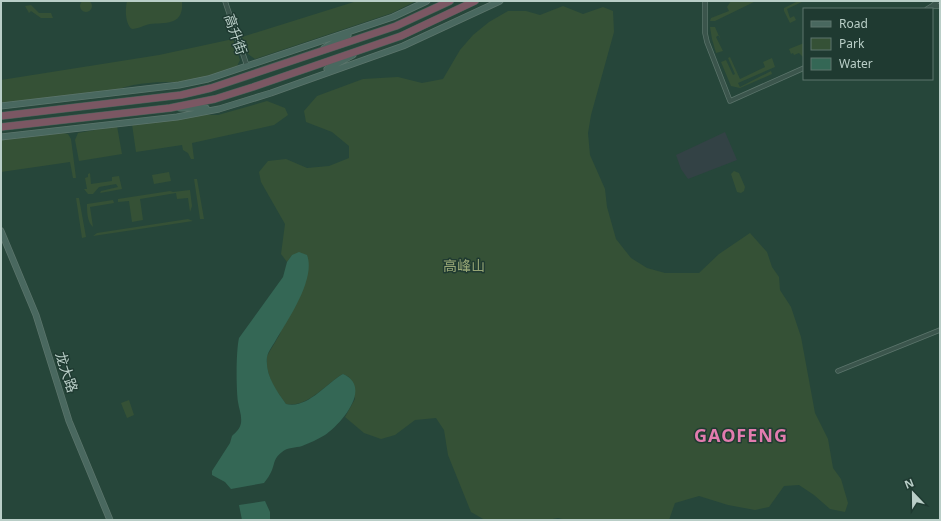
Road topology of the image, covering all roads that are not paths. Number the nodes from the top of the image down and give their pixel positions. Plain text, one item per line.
1 (225, 1) edge
2 (427, 1) edge
3 (450, 1) edge
4 (476, 1) edge
5 (500, 1) edge
6 (705, 1) edge
7 (938, 1) edge
8 (932, 6) junction
9 (940, 6) edge
10 (929, 8) edge
11 (362, 28) junction
12 (371, 46) junction
13 (308, 56) junction
14 (247, 66) junction
15 (803, 68) edge
16 (313, 77) junction
17 (1, 106) edge
18 (170, 108) junction
19 (219, 108) junction
20 (1, 116) edge
21 (1, 127) edge
22 (1, 137) edge
23 (1, 231) edge
24 (940, 330) edge
25 (838, 371) dead end
26 (110, 520) edge

1 - 14 street, 高升街
2 - 11 street
3 - 13 highway
4 - 12 highway
5 - 16 street
6 - 15 street
7 - 8 street
8 - 9 street
8 - 10 street
11 - 13 street
11 - 14 street
12 - 16 street
12 - 18 highway
13 - 20 highway
14 - 17 street
16 - 19 street
18 - 19 street
18 - 21 highway
19 - 22 street
23 - 26 street, 龙大路
24 - 25 street

